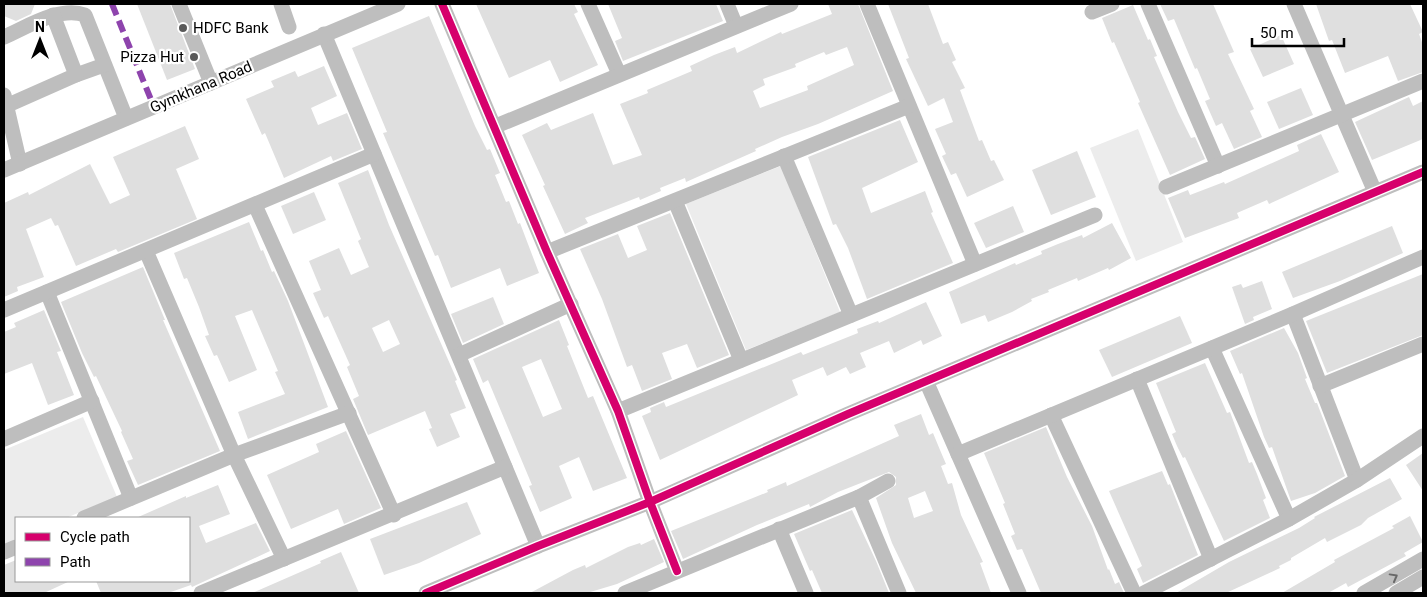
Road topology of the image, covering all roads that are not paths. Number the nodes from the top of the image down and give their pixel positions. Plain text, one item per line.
1 (281, 4) edge
2 (398, 4) edge
3 (442, 4) edge
4 (588, 4) edge
5 (726, 4) edge
6 (791, 4) edge
7 (867, 4) edge
8 (1112, 4) edge
9 (1148, 4) edge
10 (1294, 4) edge
11 (184, 5) edge
12 (1092, 12) dead end
13 (53, 16) junction
14 (736, 26) junction
15 (289, 27) dead end
16 (324, 34) junction
17 (4, 37) edge
18 (104, 65) junction
19 (619, 74) junction
20 (76, 75) junction
21 (1423, 80) edge
22 (211, 83) junction
23 (5, 100) edge
24 (909, 106) junction
25 (1341, 116) junction
26 (126, 118) junction
27 (496, 126) junction
28 (374, 154) junction
29 (784, 156) junction
30 (20, 164) junction
31 (1218, 166) junction
32 (4, 170) edge
33 (1423, 172) edge
34 (1166, 187) dead end
35 (1375, 192) junction
36 (675, 200) junction
37 (255, 205) junction
38 (1095, 215) dead end
39 (146, 251) junction
40 (548, 252) junction
41 (1423, 257) edge
42 (974, 264) junction
43 (47, 292) junction
44 (571, 304) junction
45 (4, 310) edge
46 (1293, 314) junction
47 (850, 315) junction
48 (1423, 344) edge
49 (1212, 348) junction
50 (459, 355) junction
51 (741, 360) junction
52 (1137, 379) junction
53 (926, 381) junction
54 (1320, 386) junction
55 (92, 401) junction
56 (618, 411) junction
57 (349, 413) junction
58 (1051, 415) junction
59 (1423, 436) edge
60 (4, 439) edge
61 (958, 454) junction
62 (234, 455) junction
63 (505, 467) junction
64 (1357, 480) junction
65 (888, 482) dead end
66 (859, 497) junction
67 (131, 498) junction
68 (650, 502) junction
69 (394, 514) junction
70 (86, 517) edge
71 (1290, 519) junction
72 (779, 529) junction
73 (538, 546) junction
74 (284, 559) junction
75 (1211, 559) junction
76 (1423, 559) edge
77 (678, 571) junction
78 (1423, 577) edge
79 (653, 588) edge
80 (201, 593) edge
81 (426, 593) edge
82 (625, 593) edge
83 (806, 593) edge
84 (899, 593) edge
85 (1019, 593) edge
86 (1134, 593) edge
87 (1144, 593) edge
88 (1364, 593) edge
89 (1396, 593) edge

1 - 15 street
2 - 16 street, Gymkhana Road
3 - 27 street
4 - 19 street
5 - 14 street
6 - 14 street
7 - 24 street
8 - 12 street
9 - 31 street
10 - 25 street
11 - 22 street
13 - 17 street
13 - 18 street
13 - 20 street
14 - 19 street
16 - 22 street, Gymkhana Road
16 - 28 street
18 - 20 street
18 - 26 street
19 - 27 street
20 - 23 street
21 - 25 street
22 - 26 street, Gymkhana Road
23 - 30 street
24 - 29 street
24 - 42 street
25 - 31 street
25 - 35 street
26 - 30 street, Gymkhana Road
27 - 40 street
28 - 37 street
28 - 50 street
29 - 36 street
29 - 47 street
30 - 32 street, Gymkhana Road
31 - 34 street
33 - 35 street
35 - 53 street
36 - 40 street
36 - 51 street
37 - 39 street
37 - 57 street
38 - 42 street
39 - 43 street
39 - 62 street
40 - 44 street
41 - 46 street
42 - 47 street
43 - 45 street
43 - 55 street
44 - 50 street
44 - 56 street
46 - 49 street
46 - 54 street
47 - 51 street
48 - 54 street
49 - 52 street
49 - 71 street
50 - 63 street
51 - 56 street
52 - 58 street
52 - 75 street
53 - 61 street
53 - 68 street
54 - 64 street
55 - 60 street
55 - 67 street
56 - 68 street
57 - 62 street
57 - 69 street
58 - 61 street
58 - 86 street
59 - 64 street
61 - 85 street
62 - 67 street
62 - 74 street
63 - 69 street
63 - 73 street
64 - 71 street
65 - 66 street
66 - 72 street
66 - 84 street
67 - 70 street
68 - 73 street
68 - 77 street
69 - 74 street
71 - 75 street
72 - 77 street
72 - 83 street
73 - 81 street
74 - 80 street
75 - 87 street
88 -> 76 street
77 - 79 street
78 - 89 street
79 - 82 street

